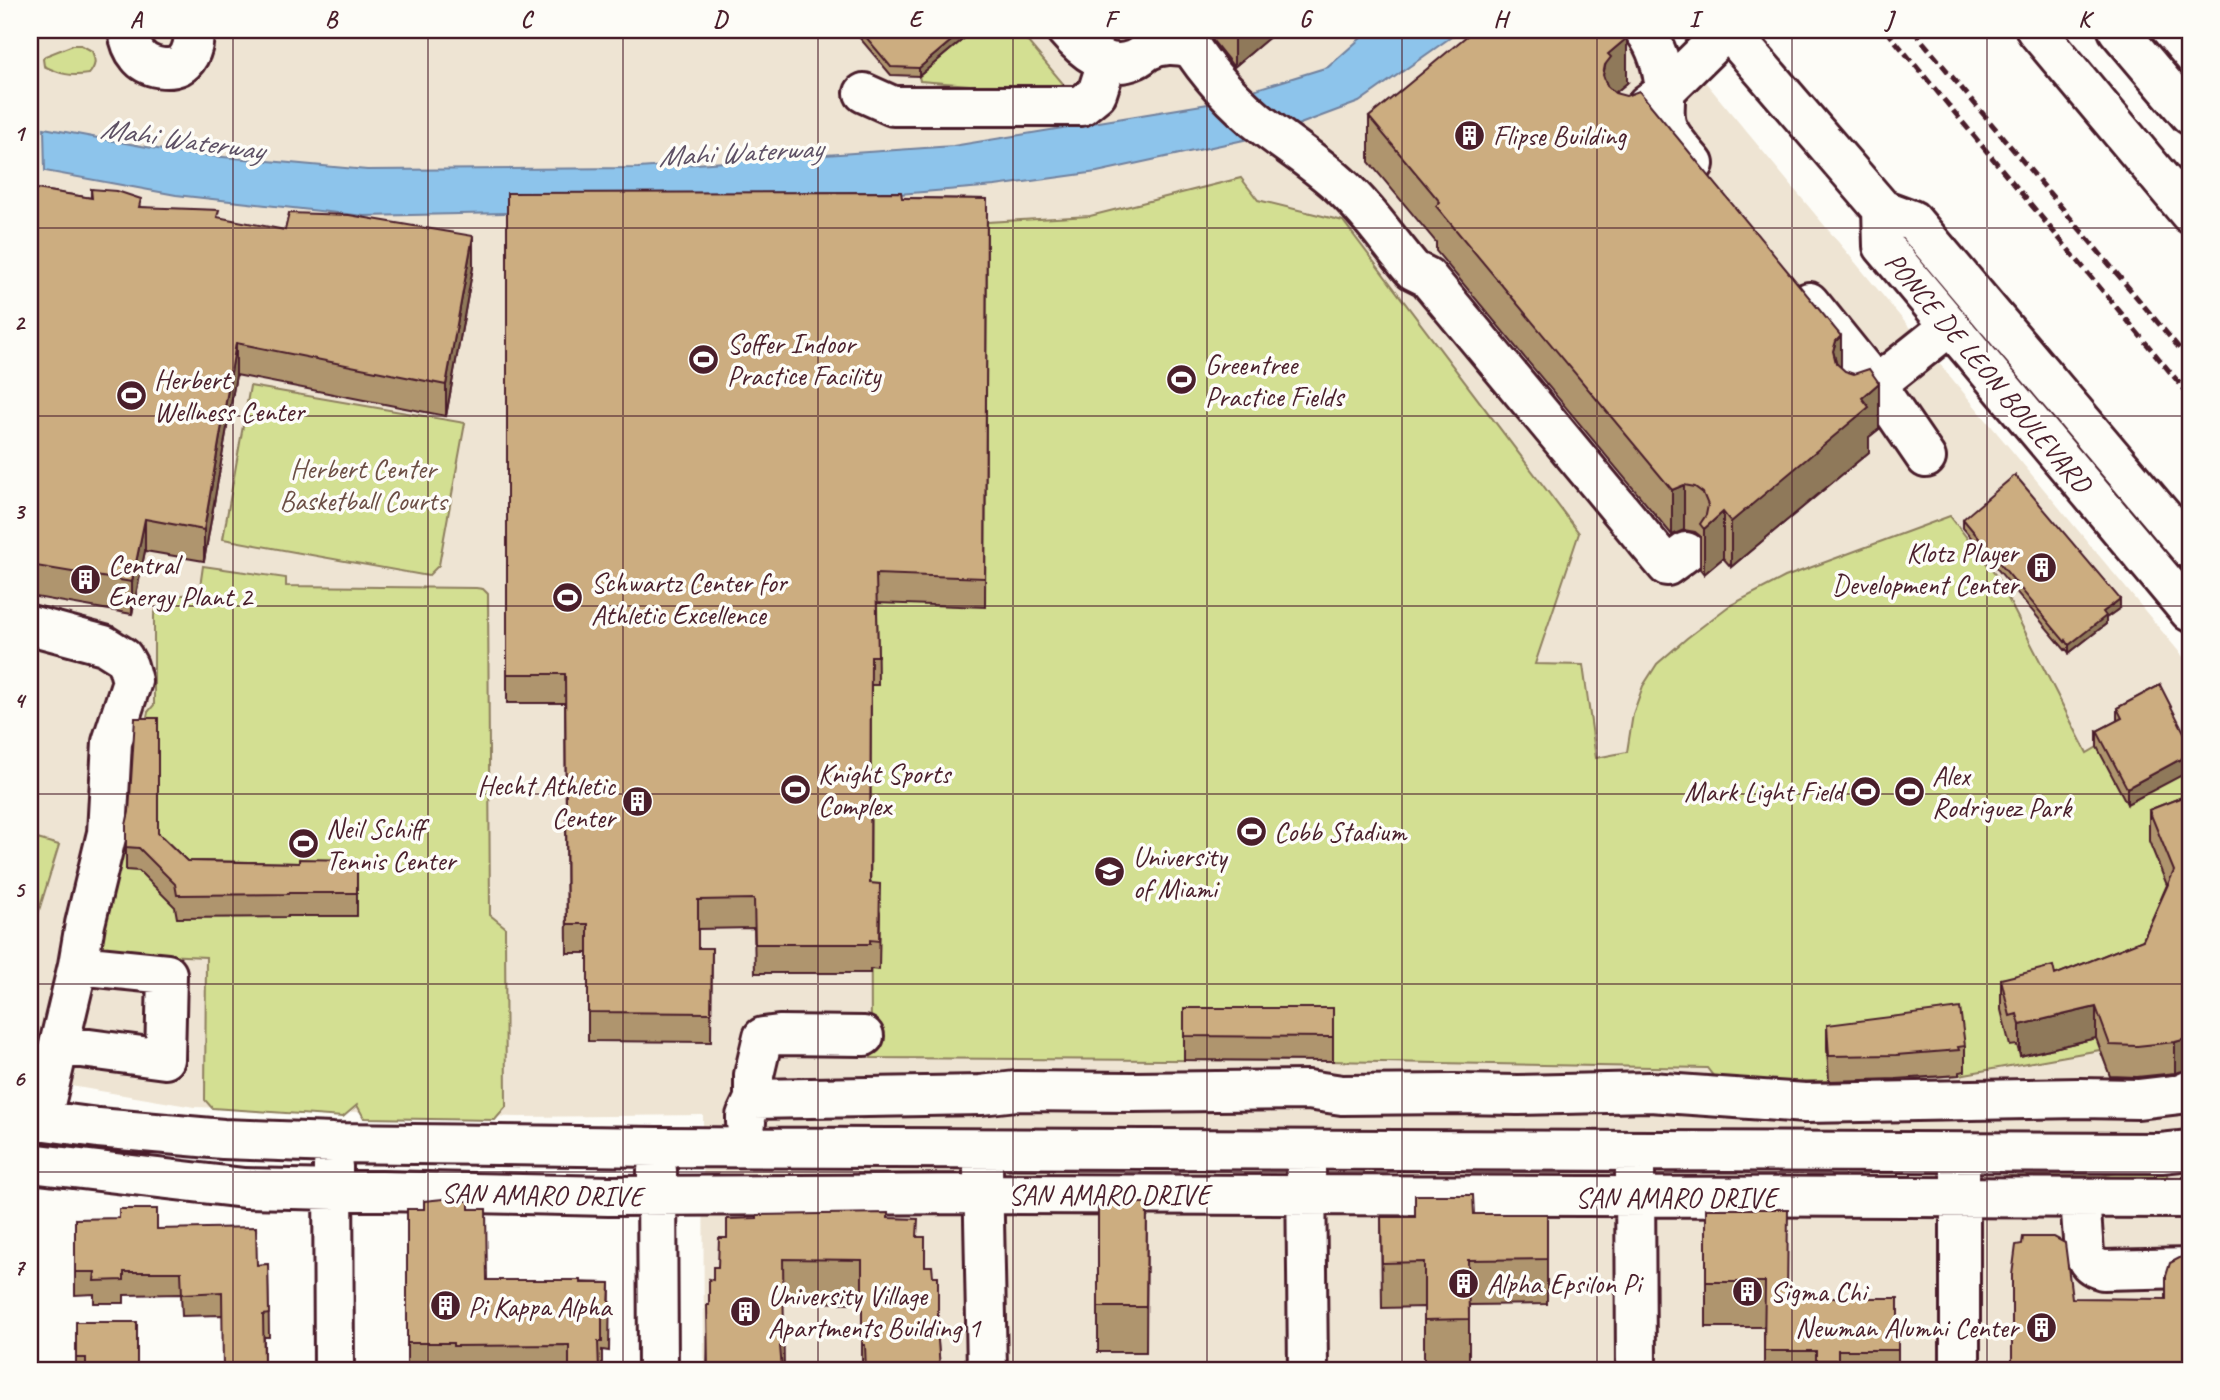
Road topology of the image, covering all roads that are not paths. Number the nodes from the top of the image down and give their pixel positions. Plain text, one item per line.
1 (128, 30) edge
2 (194, 30) edge
3 (1066, 30) edge
4 (1644, 30) edge
5 (1728, 30) edge
6 (2036, 30) edge
7 (2118, 30) edge
8 (1153, 40) edge
9 (1195, 52) edge
10 (1107, 62) junction
11 (864, 93) dead end
12 (2190, 115) edge
13 (1649, 116) junction
14 (1716, 188) edge
15 (1882, 209) junction
16 (2190, 214) edge
17 (1789, 278) edge
18 (1950, 326) junction
19 (1865, 397) junction
20 (1926, 458) dead end
21 (2190, 549) edge
22 (1686, 552) dead end
23 (2190, 612) edge
24 (30, 625) edge
25 (78, 965) junction
26 (864, 1035) dead end
27 (59, 1045) junction
28 (2190, 1090) edge
29 (981, 1095) junction
30 (754, 1099) junction
31 (1809, 1103) junction
32 (35, 1120) edge
33 (333, 1143) junction
34 (742, 1146) junction
35 (657, 1147) junction
36 (983, 1148) junction
37 (1305, 1150) junction
38 (1635, 1150) junction
39 (1798, 1150) junction
40 (2190, 1150) edge
41 (1960, 1152) junction
42 (30, 1163) edge
43 (333, 1191) junction
44 (984, 1194) junction
45 (1306, 1195) junction
46 (656, 1196) junction
47 (1635, 1196) junction
48 (1959, 1198) junction
49 (2080, 1198) junction
50 (2190, 1198) edge
51 (2190, 1268) edge
52 (334, 1370) edge
53 (658, 1370) edge
54 (987, 1370) edge
55 (1308, 1370) edge
56 (1636, 1370) edge
57 (1960, 1370) edge

1 - 2 main road
3 - 10 main road
4 - 13 main road
5 - 13 main road
5 - 15 main road
6 - 16 main road
7 - 12 main road
8 - 9 main road
8 - 10 main road
9 - 22 main road
10 - 11 main road
13 - 14 main road
15 - 18 main road, PONCE DE LEON BOULEVARD
15 - 21 main road
17 - 19 main road
18 - 19 main road
18 - 23 main road, PONCE DE LEON BOULEVARD
19 - 20 main road
24 - 25 main road
25 - 27 main road
25 - 27 main road
26 - 30 main road
27 - 32 main road
28 - 31 main road
29 - 30 main road
29 - 31 main road
29 - 36 main road
30 - 34 main road
31 - 39 main road
32 - 33 main road, SAN AMARO DRIVE
33 - 35 main road, SAN AMARO DRIVE
33 - 43 main road
34 - 35 main road, SAN AMARO DRIVE
34 - 36 main road, SAN AMARO DRIVE
35 - 46 main road
36 - 37 main road, SAN AMARO DRIVE
36 - 44 main road
37 - 38 main road, SAN AMARO DRIVE
37 - 45 main road
38 - 39 main road, SAN AMARO DRIVE
38 - 47 main road
39 - 41 main road, SAN AMARO DRIVE
40 - 41 main road, SAN AMARO DRIVE
41 - 48 main road
42 - 43 main road, SAN AMARO DRIVE
43 - 46 main road, SAN AMARO DRIVE
43 - 52 main road
44 - 45 main road, SAN AMARO DRIVE
44 - 46 main road, SAN AMARO DRIVE
44 - 54 main road
45 - 47 main road, SAN AMARO DRIVE
45 - 55 main road
46 - 53 main road
47 - 48 main road, SAN AMARO DRIVE
47 - 56 main road
48 - 49 main road, SAN AMARO DRIVE
48 - 57 main road
49 - 50 main road, SAN AMARO DRIVE
49 - 51 main road

